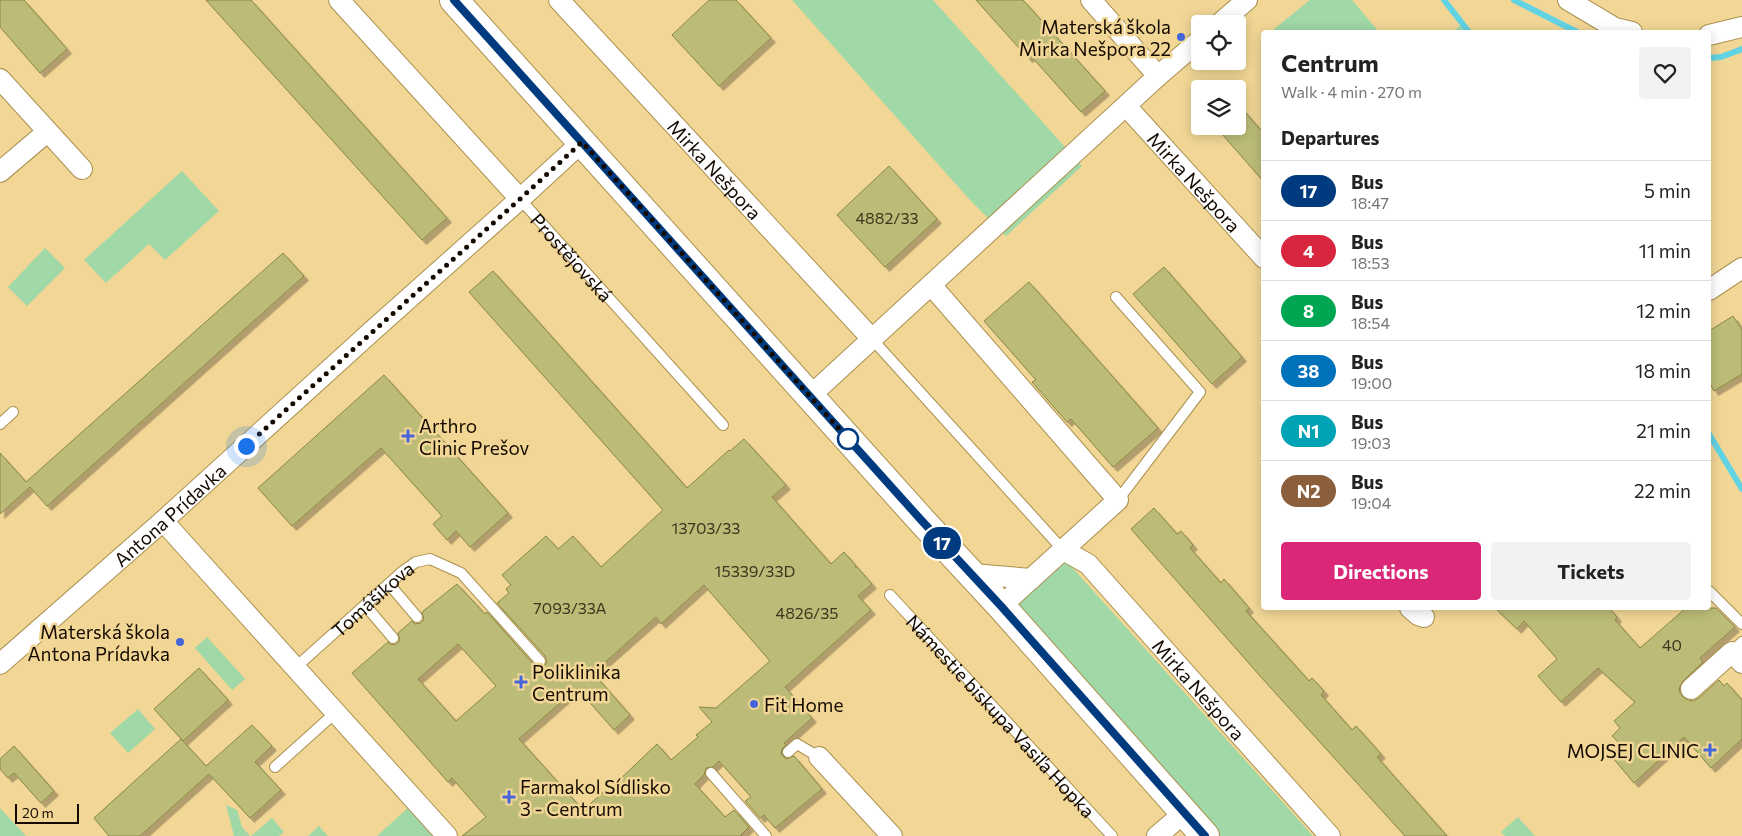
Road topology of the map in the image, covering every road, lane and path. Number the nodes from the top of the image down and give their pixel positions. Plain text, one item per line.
1 (338, 0) edge
2 (454, 0) edge
3 (559, 0) edge
4 (1091, 0) edge
5 (1568, 0) edge
6 (1245, 1) edge
7 (1229, 15) edge
8 (1742, 27) edge
9 (1624, 30) edge
10 (1711, 35) edge
11 (1191, 48) edge
12 (1158, 76) junction
13 (0, 79) edge
14 (1126, 106) junction
15 (47, 132) junction
16 (582, 142) junction
17 (82, 169) dead end
18 (0, 172) edge
19 (520, 199) junction
20 (1261, 255) edge
21 (1742, 268) edge
22 (931, 285) junction
23 (1711, 289) edge
24 (1116, 296) dead end
25 (872, 338) junction
26 (810, 396) junction
27 (13, 412) dead end
28 (0, 424) edge
29 (723, 425) dead end
30 (1118, 500) junction
31 (163, 522) junction
32 (1063, 550) junction
33 (972, 574) junction
34 (1031, 578) junction
35 (389, 584) junction
36 (1711, 593) edge
37 (890, 596) dead end
38 (365, 605) junction
39 (1001, 606) junction
40 (417, 617) dead end
41 (1742, 624) edge
42 (393, 638) dead end
43 (1739, 652) edge
44 (540, 661) dead end
45 (0, 664) edge
46 (294, 668) junction
47 (1691, 689) dead end
48 (335, 713) junction
49 (788, 752) dead end
50 (819, 756) joint
51 (275, 767) dead end
52 (711, 773) dead end
53 (1184, 813) junction
54 (447, 836) edge
55 (766, 836) edge
56 (892, 836) edge
57 (1112, 836) edge
58 (1158, 836) edge
59 (1205, 836) edge
60 (1330, 836) edge

1 - 19 street, Prostějovská
2 - 16 street
3 - 25 street, Mirka Nešpora
4 - 12 street
5 - 9 street
6 - 7 street
8 - 10 street
11 - 12 street
12 - 14 street
13 - 15 street
14 - 20 street, Mirka Nešpora
14 - 22 street
15 - 17 street
15 - 18 street
16 - 19 street, Antona Prídavka
16 - 26 street
19 - 29 lane, Prostějovská
19 - 31 street, Antona Prídavka
21 - 23 street
22 - 25 street
22 - 30 street
24 - 30 lane
25 - 26 street
25 - 32 lane
26 - 33 street
27 - 28 lane
30 - 32 street
31 - 45 street, Antona Prídavka
31 - 46 street
32 - 34 street
32 - 60 street, Mirka Nešpora
33 - 34 street
33 - 39 street
34 - 39 street
35 - 38 lane, Tomášikova
35 - 40 lane
35 - 44 lane, Tomášikova
36 - 41 lane
37 - 57 lane, Námestie biskupa Vasiľa Hopka
38 - 42 lane
38 - 46 lane, Tomášikova
39 - 53 street
43 - 47 street
46 - 48 street
48 - 51 lane
48 - 54 street
49 - 50 lane
50 - 56 street
52 - 55 lane
53 - 58 street
53 - 59 street

